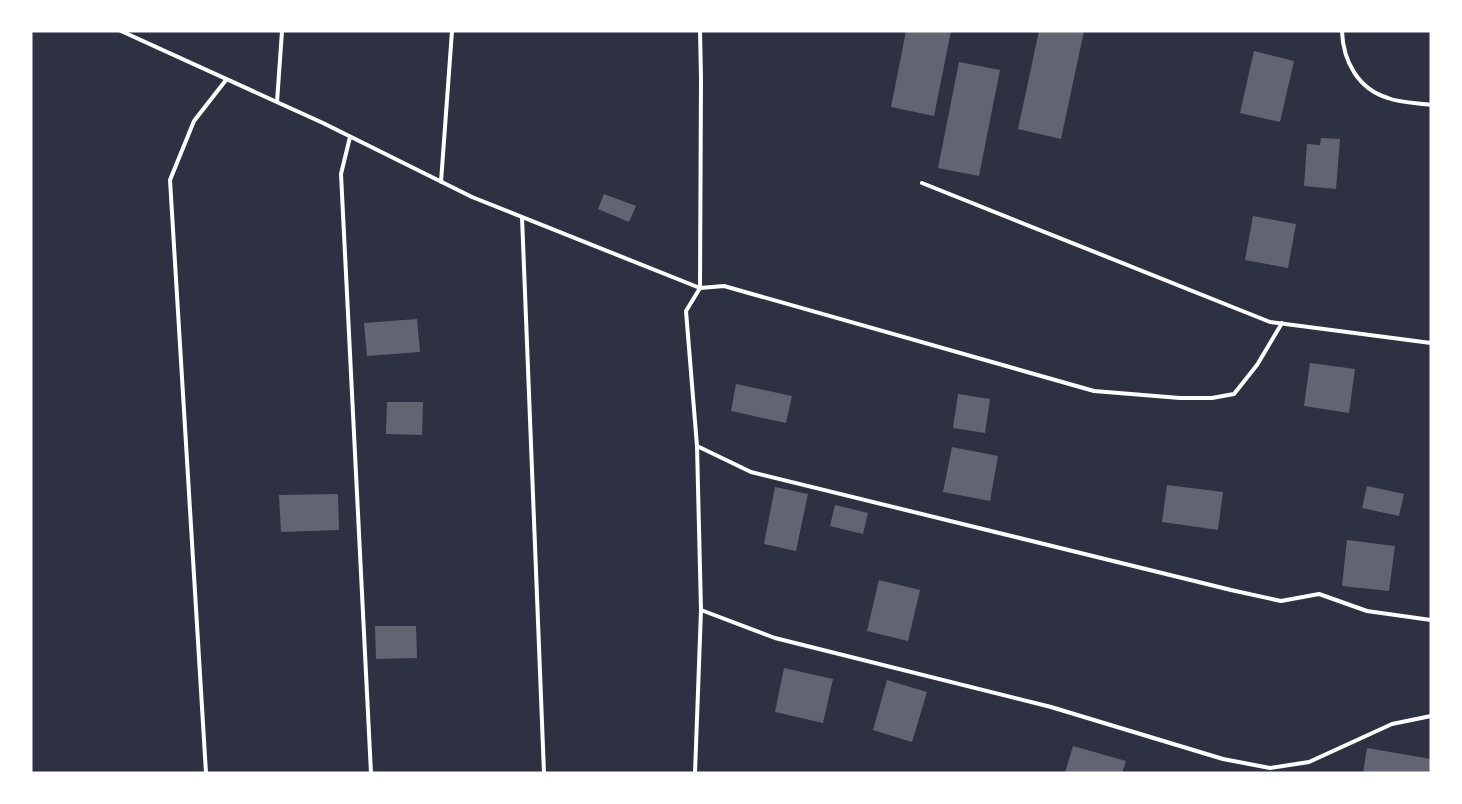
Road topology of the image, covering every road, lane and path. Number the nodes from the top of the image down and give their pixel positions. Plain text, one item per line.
1 (121, 31) edge
2 (282, 31) edge
3 (452, 31) edge
4 (700, 31) edge
5 (1342, 31) edge
6 (226, 80) junction
7 (277, 102) junction
8 (1431, 105) edge
9 (350, 136) junction
10 (441, 182) junction
11 (922, 183) dead end
12 (522, 217) junction
13 (700, 288) junction
14 (1282, 323) junction
15 (1431, 343) edge
16 (697, 446) junction
17 (701, 610) junction
18 (1431, 620) edge
19 (1431, 716) edge
20 (206, 773) edge
21 (371, 773) edge
22 (544, 773) edge
23 (695, 773) edge

1 - 6 lane
2 - 7 lane
3 - 10 lane
4 - 13 lane
5 - 8 lane
6 - 7 lane
6 - 20 lane
7 - 9 lane
9 - 10 lane
9 - 21 lane
10 - 12 lane
11 - 14 lane
12 - 13 lane
12 - 22 lane
13 - 14 lane
13 - 16 lane
14 - 15 lane
16 - 17 lane
16 - 18 lane
17 - 19 lane
17 - 23 lane

